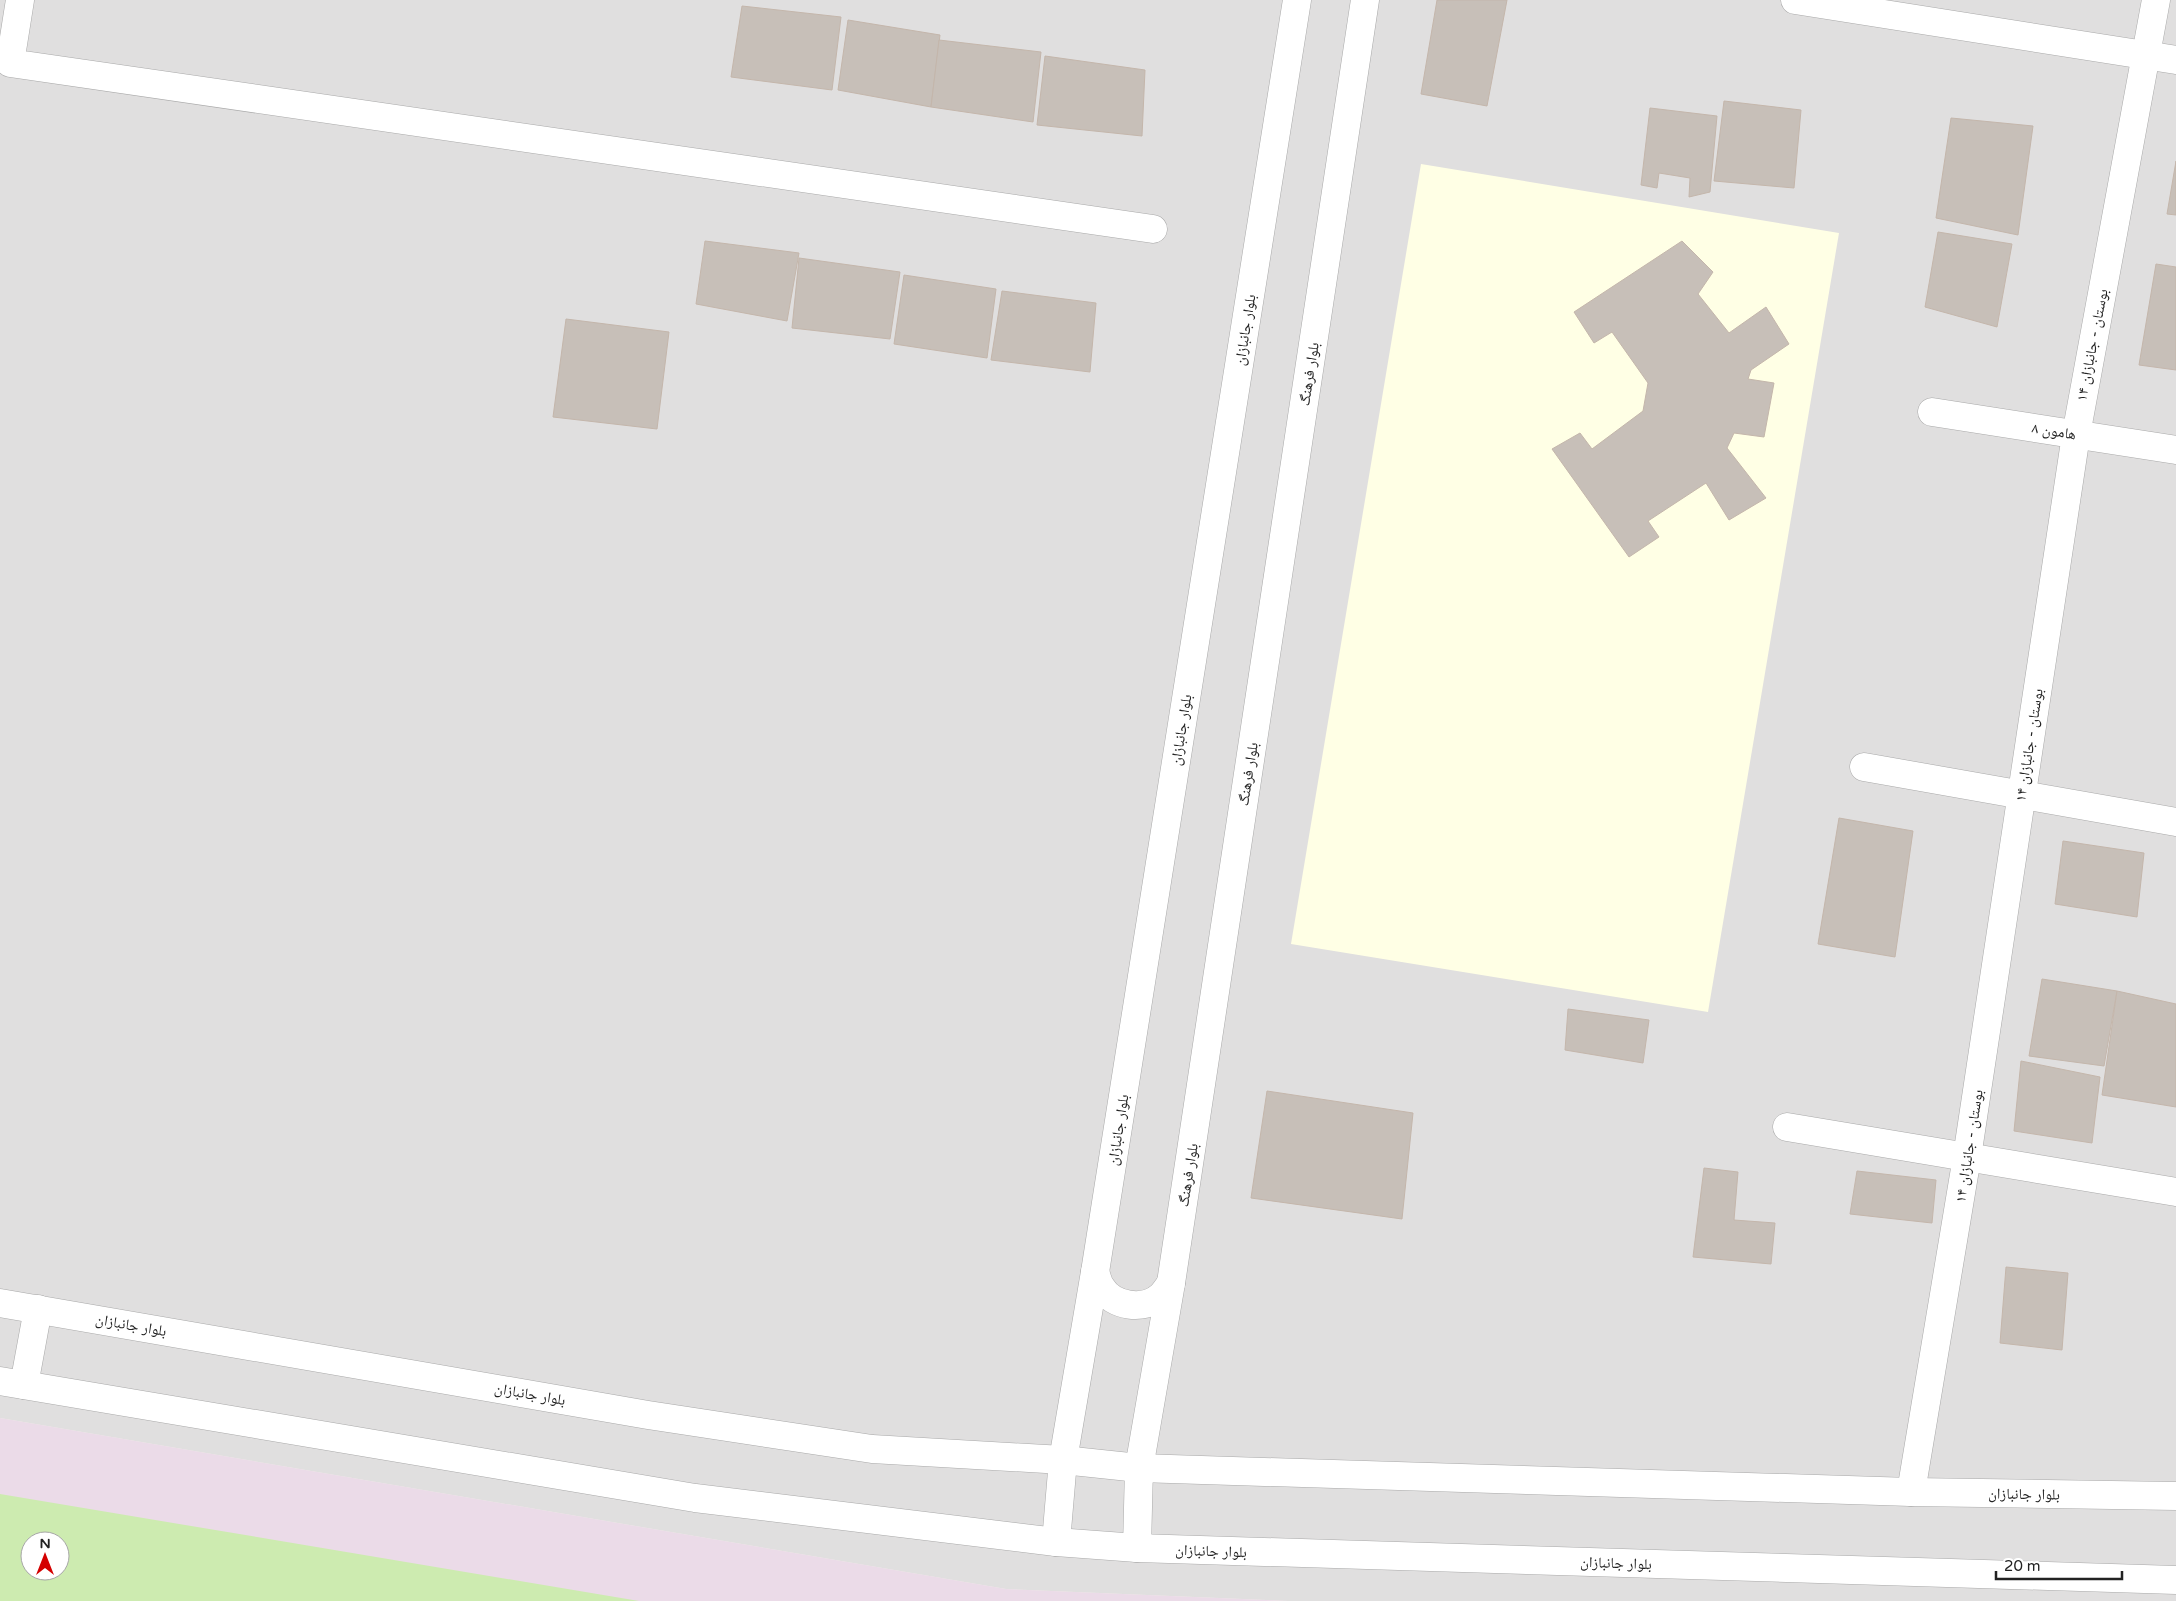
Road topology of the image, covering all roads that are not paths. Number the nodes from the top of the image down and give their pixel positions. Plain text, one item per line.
1 (20, 0) edge
2 (1297, 0) edge
3 (1366, 0) edge
4 (1795, 0) edge
5 (2156, 0) edge
6 (2147, 55) junction
7 (2176, 60) edge
8 (1153, 229) dead end
9 (1932, 412) dead end
10 (2076, 435) junction
11 (2176, 450) edge
12 (1864, 767) dead end
13 (2022, 794) junction
14 (2176, 822) edge
15 (1787, 1127) dead end
16 (1967, 1157) junction
17 (2176, 1192) edge
18 (1095, 1272) junction
19 (1171, 1283) junction
20 (0, 1303) edge
21 (38, 1309) junction
22 (12, 1383) edge
23 (1063, 1460) junction
24 (1139, 1468) junction
25 (1911, 1492) junction
26 (2176, 1496) edge
27 (1056, 1542) junction
28 (1137, 1548) junction
29 (2176, 1580) edge

1 - 8 street
2 - 18 street, بلوار جانبازان
3 - 19 street, بلوار فرهنگ
4 - 6 street
5 - 6 street, بوستان - جانبازان ۱۴
6 - 7 street
6 - 10 street, بوستان - جانبازان ۱۴
9 - 10 street, هامون ۸
10 - 11 street, هامون ۸
10 - 13 street, بوستان - جانبازان ۱۴
12 - 13 street
13 - 14 street
13 - 16 street, بوستان - جانبازان ۱۴
15 - 16 street
16 - 17 street
16 - 25 street, بوستان - جانبازان ۱۴
18 - 19 street
18 - 23 street, بلوار جانبازان
19 - 24 street, بلوار فرهنگ
20 - 21 street, بلوار جانبازان
21 - 22 street
21 - 23 street, بلوار جانبازان
22 - 27 street, بلوار جانبازان
23 - 24 street, بلوار جانبازان
23 - 27 street, بلوار جانبازان
24 - 25 street, بلوار جانبازان
24 - 28 street, بلوار فرهنگ
25 - 26 street, بلوار جانبازان
27 - 28 street, بلوار جانبازان
28 - 29 street, بلوار جانبازان

